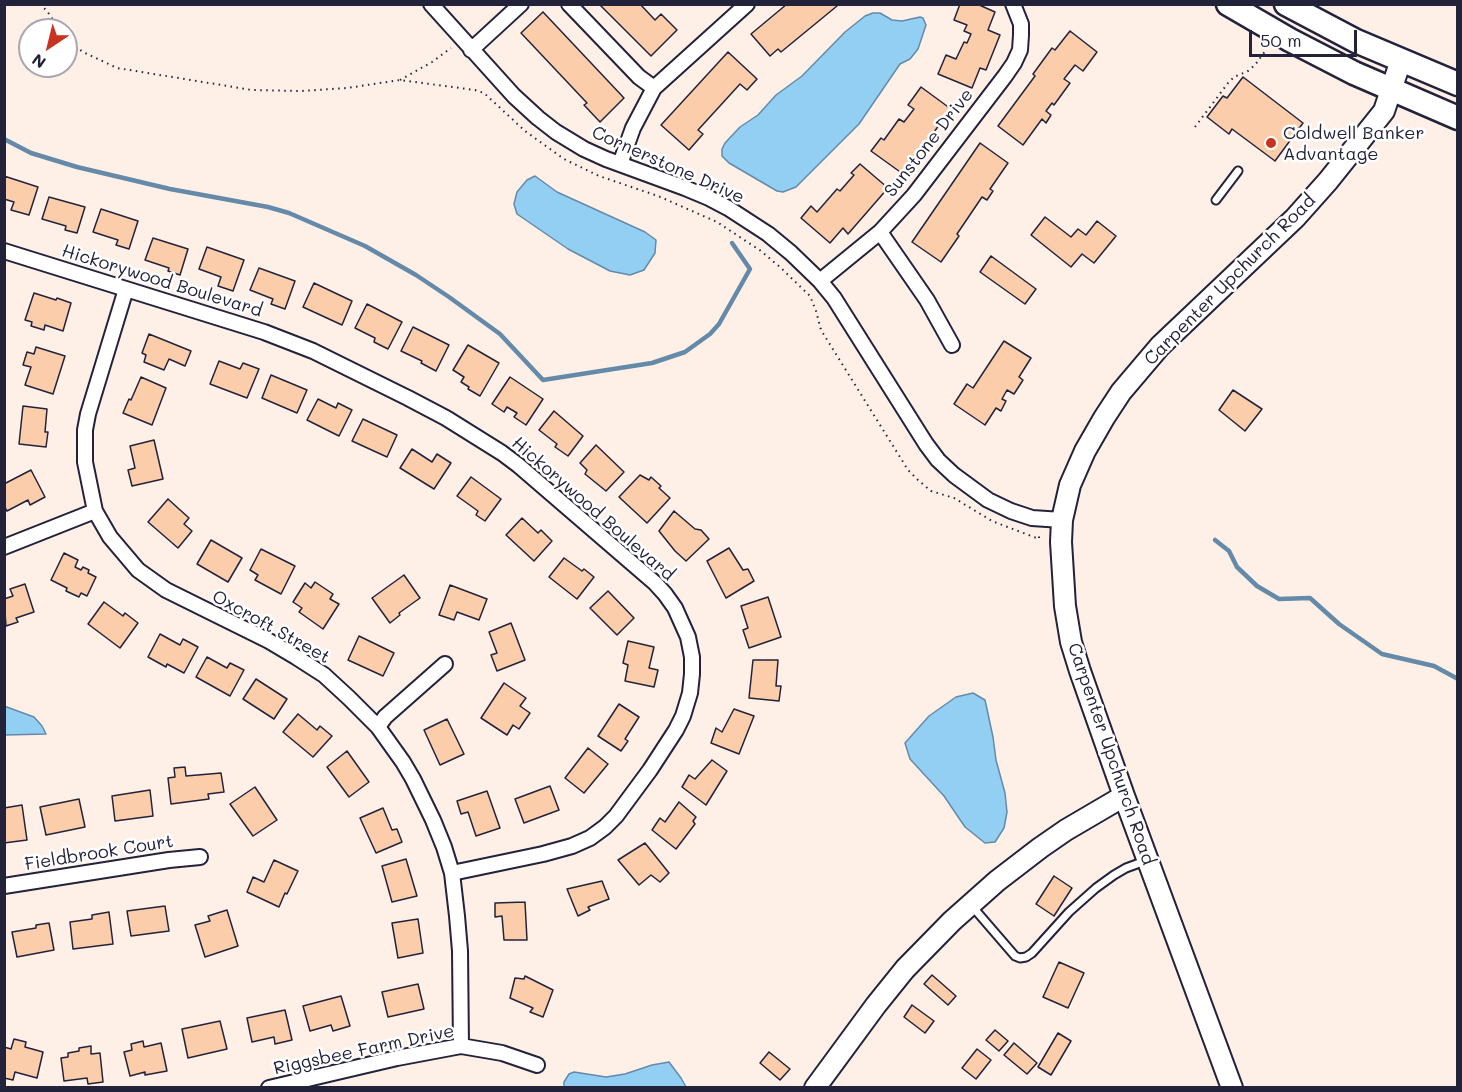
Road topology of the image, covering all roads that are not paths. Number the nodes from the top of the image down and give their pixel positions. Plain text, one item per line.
1 (431, 4) edge
2 (521, 4) edge
3 (569, 4) edge
4 (747, 4) edge
5 (1013, 4) edge
6 (1228, 4) edge
7 (1286, 4) edge
8 (471, 50) junction
9 (1401, 60) junction
10 (1457, 83) edge
11 (654, 88) junction
12 (1392, 90) junction
13 (1458, 118) edge
14 (620, 164) junction
15 (1238, 171) dead end
16 (1216, 200) dead end
17 (880, 232) junction
18 (4, 251) edge
19 (820, 281) junction
20 (126, 289) junction
21 (952, 345) dead end
22 (95, 511) junction
23 (1062, 520) junction
24 (4, 547) edge
25 (445, 664) dead end
26 (378, 727) junction
27 (1124, 796) junction
28 (200, 857) dead end
29 (1148, 860) junction
30 (452, 873) junction
31 (4, 886) edge
32 (970, 904) junction
33 (461, 1046) junction
34 (537, 1065) dead end
35 (269, 1088) edge
36 (816, 1088) edge
37 (1232, 1088) edge

1 - 8 street, Cornerstone Drive
2 - 8 street
3 - 11 street
4 - 11 street
5 - 17 street, Sunstone Drive
6 - 12 main road
7 - 9 main road
8 - 14 street, Cornerstone Drive
9 - 10 main road
9 - 12 street, Carpenter Upchurch Road
11 - 14 street
12 - 13 main road
12 - 23 street, Carpenter Upchurch Road
14 - 19 street, Cornerstone Drive
15 - 16 lane
17 - 19 street, Sunstone Drive
17 - 21 street
18 - 20 street, Hickorywood Boulevard
19 - 23 street, Cornerstone Drive
20 - 22 street, Oxcroft Street
20 - 30 street, Hickorywood Boulevard
22 - 24 street
22 - 26 street, Oxcroft Street
23 - 27 street, Carpenter Upchurch Road
25 - 26 street
26 - 30 street, Oxcroft Street
27 - 29 street, Carpenter Upchurch Road
27 - 32 street
28 - 31 street, Fieldbrook Court
29 - 32 lane
29 - 37 street, Carpenter Upchurch Road
30 - 33 street, Oxcroft Street
32 - 36 street
33 - 34 street, Riggsbee Farm Drive
33 - 35 street, Riggsbee Farm Drive

